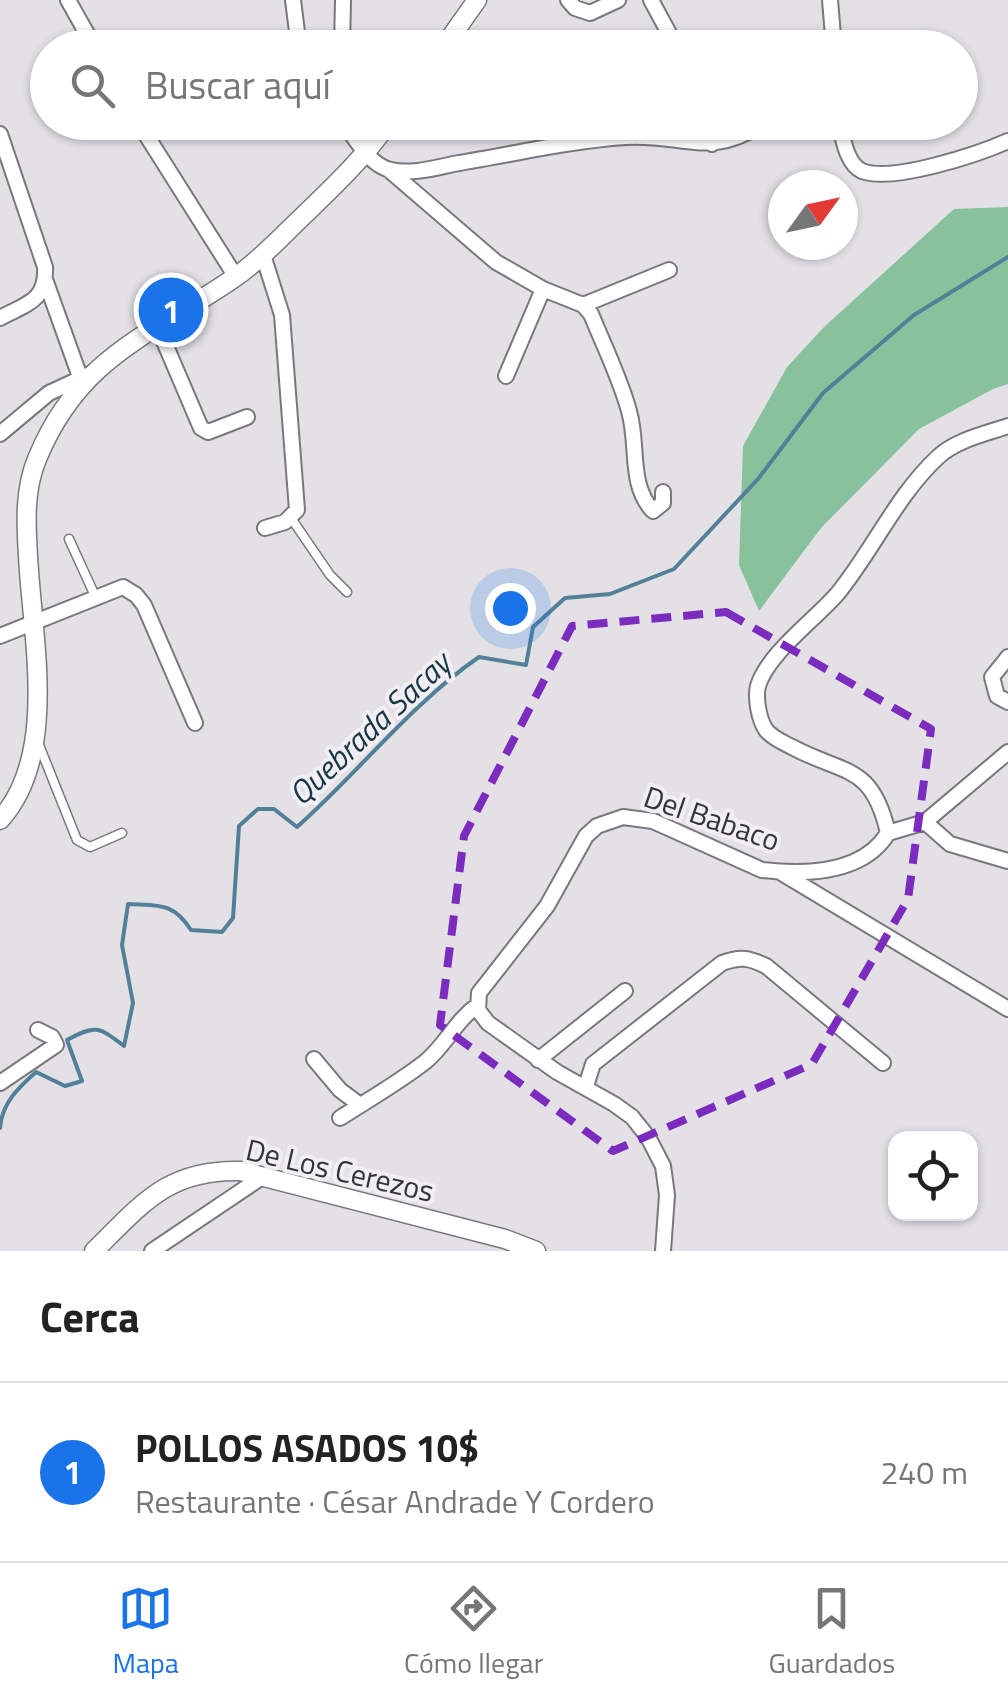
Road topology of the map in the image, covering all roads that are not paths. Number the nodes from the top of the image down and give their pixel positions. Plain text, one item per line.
1 (68, 0) edge
2 (294, 0) edge
3 (342, 0) edge
4 (477, 0) edge
5 (568, 0) edge
6 (618, 0) edge
7 (651, 0) edge
8 (830, 0) edge
9 (85, 30) edge
10 (297, 30) edge
11 (342, 30) edge
12 (456, 30) edge
13 (667, 30) edge
14 (832, 30) edge
15 (0, 134) edge
16 (149, 140) edge
17 (356, 140) edge
18 (377, 140) edge
19 (602, 140) edge
20 (664, 140) edge
21 (711, 140) edge
22 (734, 140) edge
23 (845, 140) edge
24 (1008, 141) edge
25 (712, 144) junction
26 (367, 154) junction
27 (388, 170) junction
28 (263, 256) junction
29 (669, 270) dead end
30 (236, 277) junction
31 (44, 288) junction
32 (543, 288) junction
33 (583, 305) junction
34 (0, 318) edge
35 (157, 325) junction
36 (85, 376) junction
37 (506, 376) dead end
38 (23, 414) junction
39 (247, 417) dead end
40 (56, 425) junction
41 (1008, 426) edge
42 (0, 434) edge
43 (663, 492) dead end
44 (291, 518) junction
45 (265, 528) dead end
46 (68, 539) dead end
47 (346, 592) dead end
48 (96, 598) junction
49 (32, 622) junction
50 (0, 636) edge
51 (1008, 657) edge
52 (1008, 702) edge
53 (196, 724) dead end
54 (35, 736) junction
55 (1008, 752) edge
56 (0, 820) edge
57 (925, 822) junction
58 (122, 832) dead end
59 (888, 833) junction
60 (1008, 861) edge
61 (780, 872) junction
62 (625, 991) dead end
63 (478, 1005) junction
64 (1008, 1010) edge
65 (38, 1030) dead end
66 (314, 1059) dead end
67 (538, 1060) junction
68 (884, 1062) dead end
69 (0, 1083) edge
70 (586, 1086) junction
71 (360, 1105) junction
72 (340, 1118) dead end
73 (262, 1177) junction
74 (173, 1244) edge
75 (94, 1251) edge
76 (152, 1251) edge
77 (536, 1251) edge
78 (663, 1251) edge

1 - 9 street
2 - 10 street
3 - 11 street
4 - 12 street
5 - 6 street
7 - 13 street
8 - 14 street
15 - 31 street
16 - 30 street
17 - 26 street
18 - 26 street
19 - 27 street
20 - 25 street
21 - 25 street
22 - 25 street
23 - 24 street
26 - 27 street
26 - 28 street
27 - 32 street
28 - 30 street
28 - 44 street
29 - 33 street
30 - 35 street
31 - 34 street
31 - 36 street
32 - 33 street
32 - 37 street
33 - 43 street
35 - 36 street
35 - 39 street
36 - 38 street
36 - 40 street
38 - 40 street
38 - 42 street
40 - 49 street
41 - 59 street
44 - 45 street
44 - 47 lane
46 - 48 lane
48 - 49 street
48 - 53 street
49 - 50 street
49 - 54 street
51 - 52 street
54 - 56 street
54 - 58 lane
55 - 57 street
57 - 59 street
57 - 60 street
59 - 61 street, Del Babaco
61 - 63 street, Del Babaco
61 - 64 street
62 - 67 street
63 - 67 street
63 - 71 street
65 - 69 street
66 - 71 street
67 - 70 street
68 - 70 street
70 - 78 street
71 - 72 street
73 - 74 street
73 - 75 street, De Los Cerezos
73 - 77 street, De Los Cerezos
74 - 76 street

